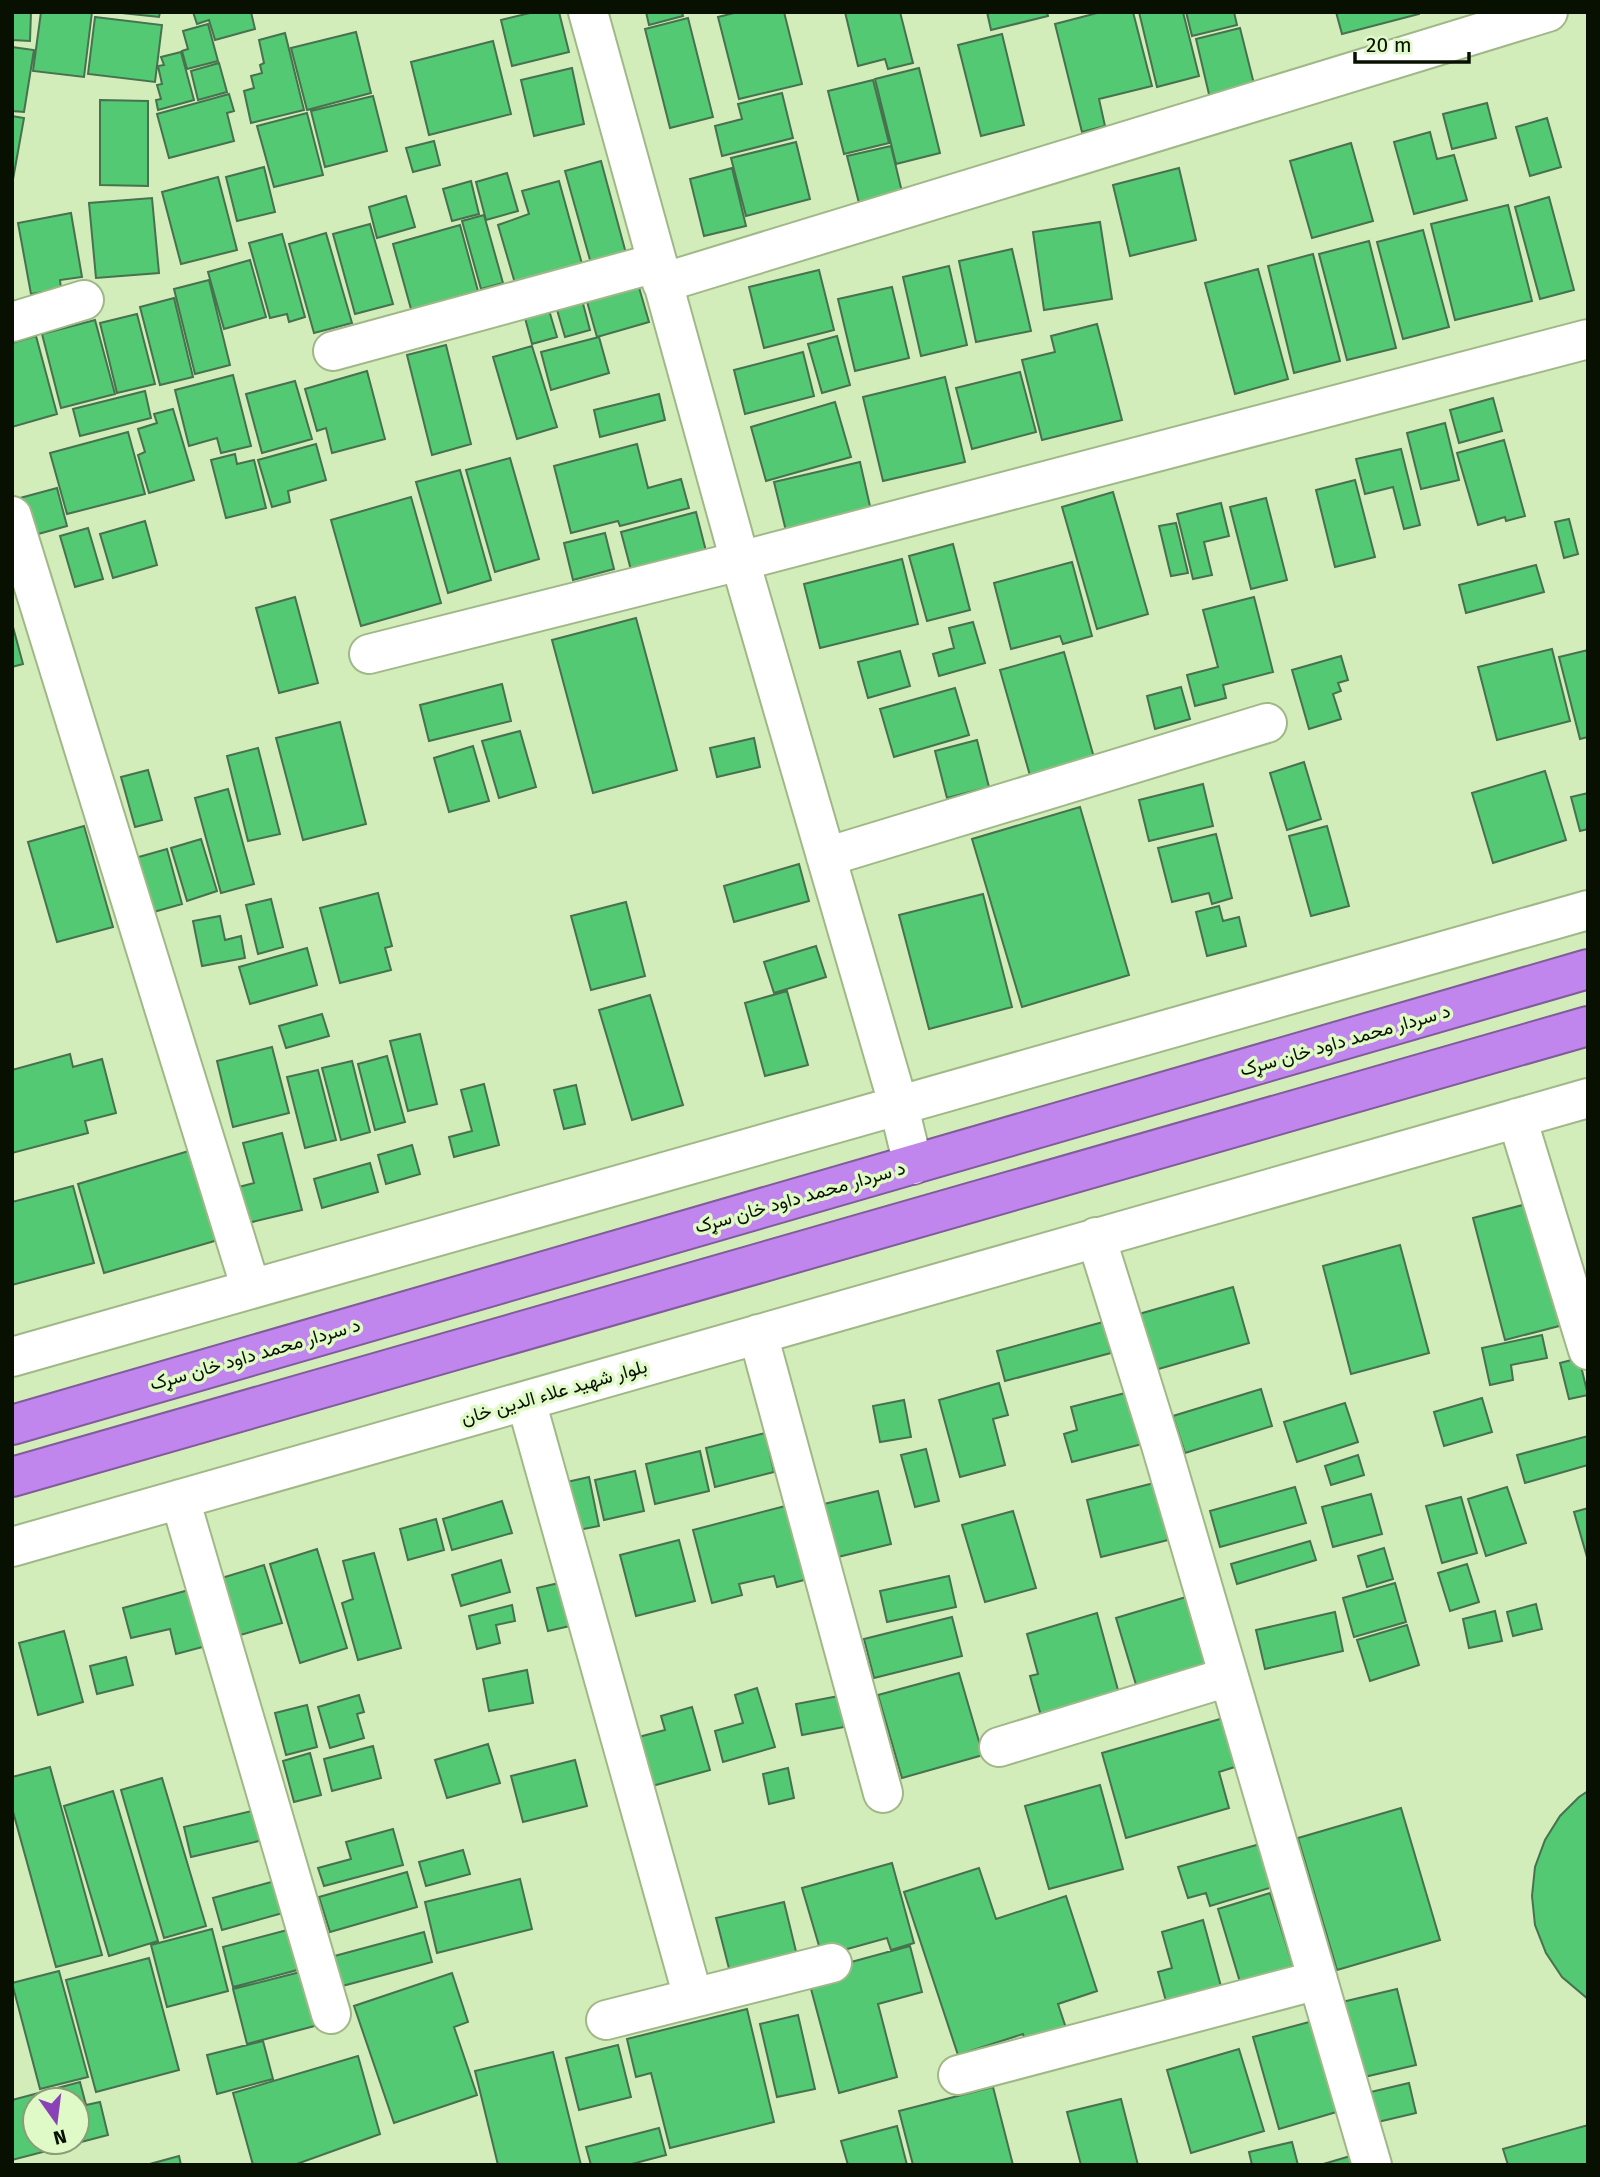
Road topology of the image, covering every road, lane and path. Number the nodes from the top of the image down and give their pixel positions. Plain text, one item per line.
1 (588, 12) edge
2 (1548, 12) edge
3 (659, 273) junction
4 (84, 300) dead end
5 (12, 322) edge
6 (1588, 339) edge
7 (333, 351) dead end
8 (12, 516) edge
9 (740, 561) junction
10 (369, 654) dead end
11 (1267, 723) dead end
12 (826, 857) junction
13 (1588, 910) edge
14 (1588, 969) edge
15 (1588, 1026) edge
16 (1588, 1098) edge
17 (899, 1107) junction
18 (1517, 1118) junction
19 (913, 1165) junction
20 (1096, 1237) junction
21 (251, 1289) junction
22 (758, 1334) junction
23 (1588, 1350) edge
24 (12, 1357) edge
25 (526, 1401) junction
26 (12, 1424) edge
27 (12, 1477) edge
28 (180, 1499) junction
29 (12, 1547) edge
30 (1228, 1676) junction
31 (999, 1747) dead end
32 (883, 1793) dead end
33 (832, 1963) dead end
34 (1318, 1980) junction
35 (693, 1997) junction
36 (331, 2014) dead end
37 (606, 2020) dead end
38 (958, 2075) dead end
39 (1372, 2165) edge

1 - 3 street
2 - 3 street
3 - 7 street
3 - 9 street
4 - 5 street
6 - 9 street
8 - 21 street
9 - 10 street
9 - 12 street
11 - 12 street
12 - 17 street
13 - 17 street
14 - 19 highway, د سردار محمد داود خان سړک
15 - 27 highway
16 - 18 street
17 - 19 street
17 - 21 street
18 - 20 street
18 - 23 street
19 - 26 highway, د سردار محمد داود خان سړک
20 - 22 street, بلوار شهید علاء الدین خان
20 - 30 street
21 - 24 street
22 - 25 street, بلوار شهید علاء الدین خان
22 - 32 street
25 - 28 street, بلوار شهید علاء الدین خان
25 - 35 street
28 - 29 street, بلوار شهید علاء الدین خان
28 - 36 street
30 - 31 street
30 - 34 street
33 - 35 street
34 - 38 street
34 - 39 street
35 - 37 street

